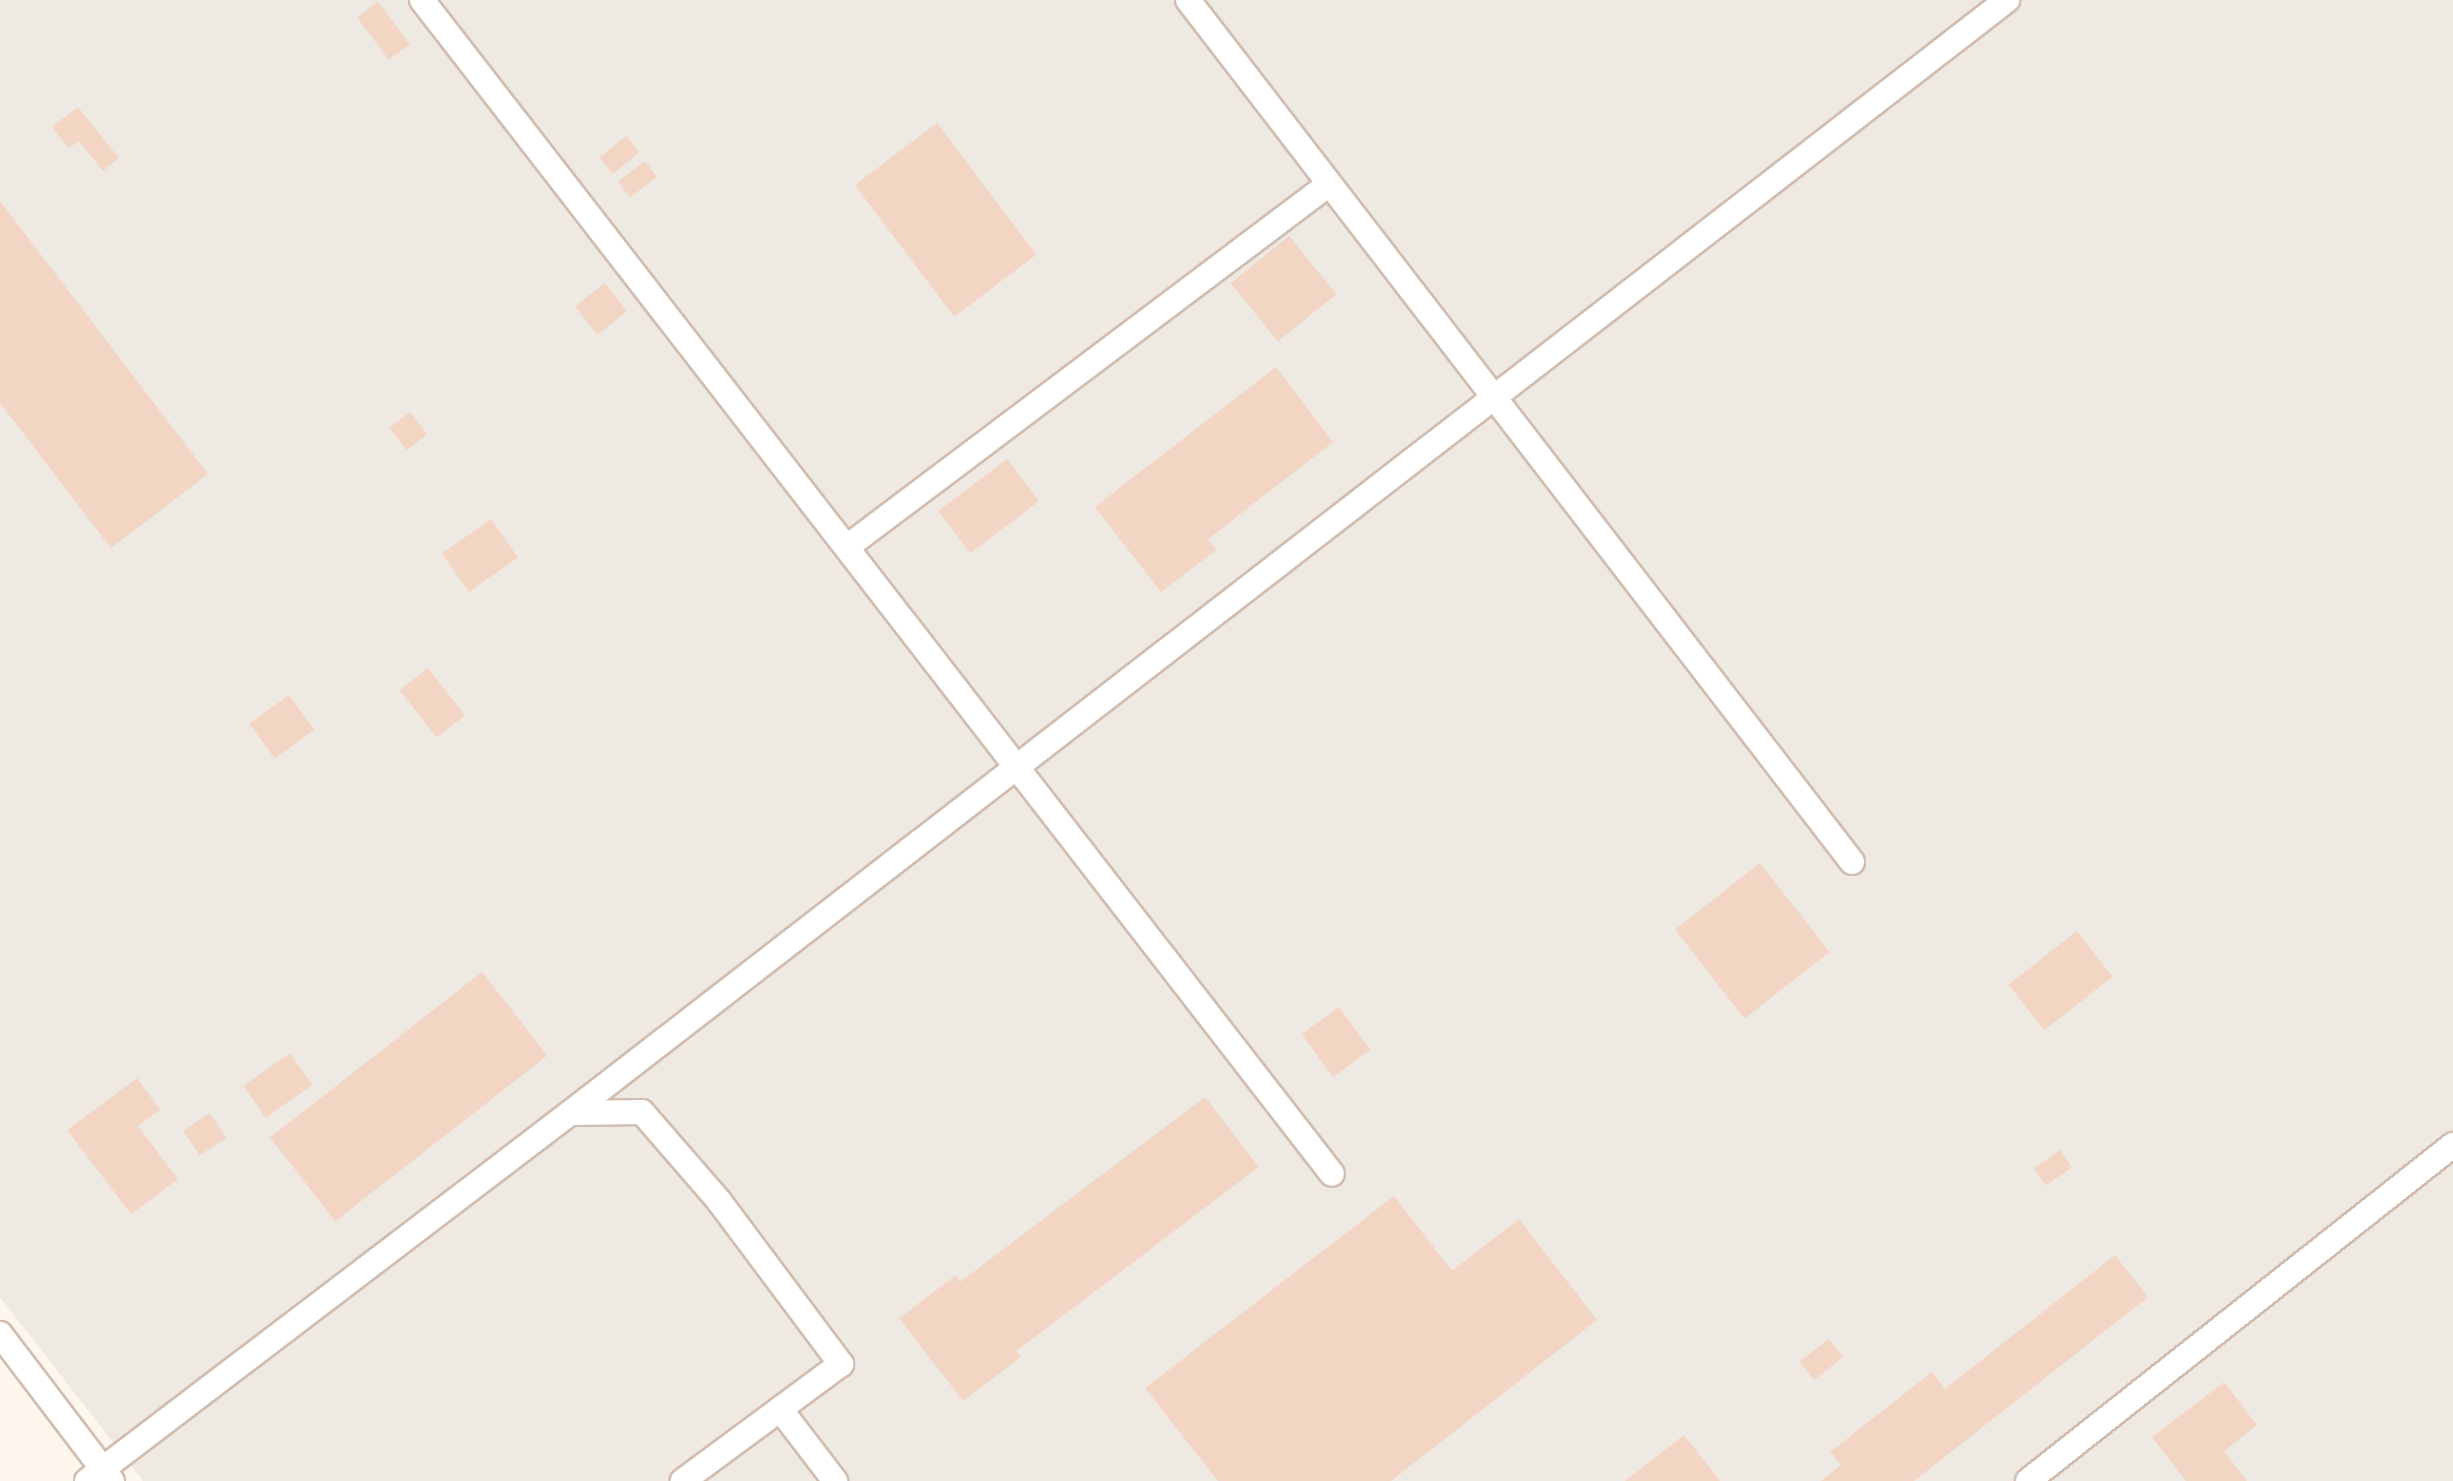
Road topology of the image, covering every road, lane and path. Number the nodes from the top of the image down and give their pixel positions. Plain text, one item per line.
1 (422, 0) edge
2 (1188, 0) edge
3 (2007, 0) edge
4 (1329, 184) junction
5 (1494, 398) junction
6 (847, 547) junction
7 (1019, 769) junction
8 (1852, 862) dead end
9 (570, 1113) junction
10 (2453, 1145) edge
11 (1332, 1174) dead end
12 (0, 1334) edge
13 (780, 1409) junction
14 (100, 1477) edge
15 (683, 1481) edge
16 (835, 1481) edge
17 (2028, 1481) edge

1 - 6 lane
2 - 4 lane
3 - 5 lane
4 - 5 lane
4 - 6 lane
5 - 7 lane
5 - 8 lane
6 - 7 lane
7 - 9 lane
7 - 11 lane
9 - 13 lane
9 - 14 lane
10 - 17 lane
12 - 14 lane
13 - 15 lane
13 - 16 lane

